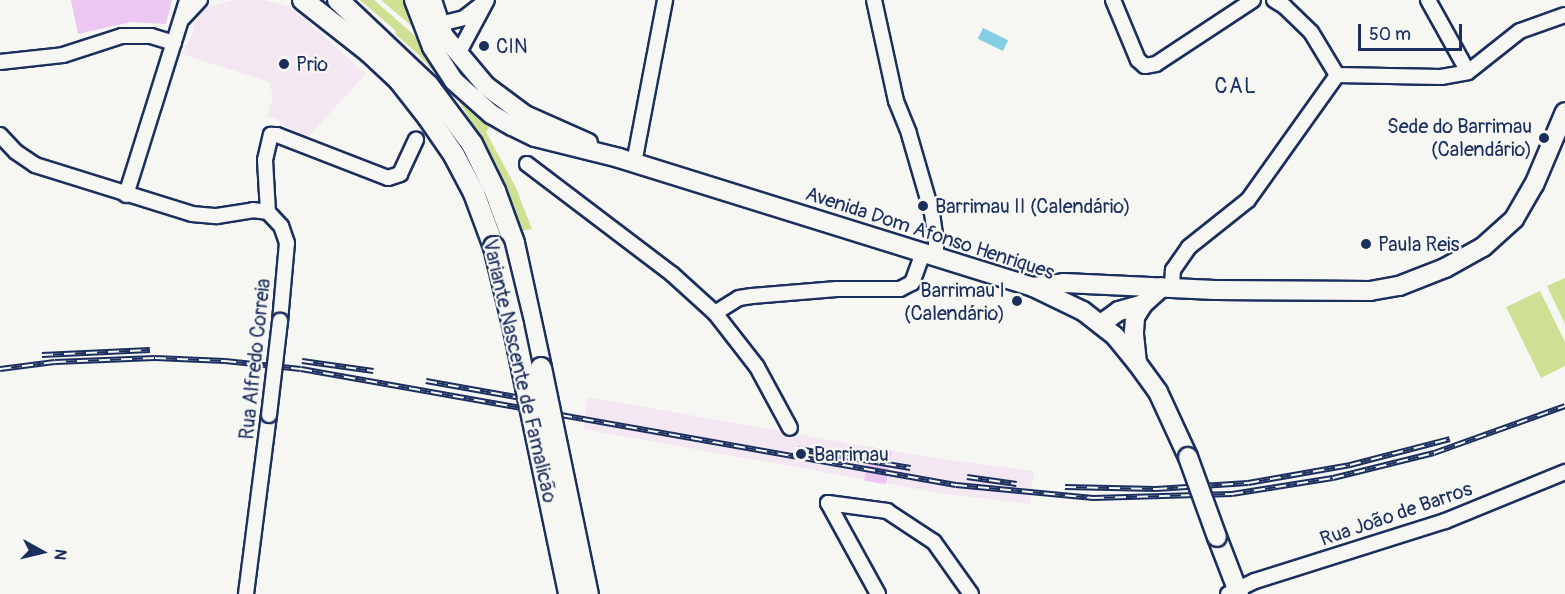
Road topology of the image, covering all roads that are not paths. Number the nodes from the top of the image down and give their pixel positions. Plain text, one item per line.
1 (187, 0) edge
2 (200, 0) edge
3 (303, 0) edge
4 (338, 0) edge
5 (414, 0) edge
6 (432, 0) edge
7 (486, 0) edge
8 (665, 0) edge
9 (874, 0) edge
10 (1113, 0) edge
11 (1254, 0) edge
12 (1274, 0) edge
13 (1428, 0) edge
14 (1565, 15) edge
15 (180, 22) junction
16 (438, 36) junction
17 (174, 43) junction
18 (458, 54) junction
19 (0, 62) edge
20 (1468, 72) junction
21 (1337, 75) junction
22 (1565, 112) edge
23 (0, 135) edge
24 (416, 139) dead end
25 (627, 161) junction
26 (527, 164) dead end
27 (126, 195) junction
28 (268, 212) junction
29 (929, 255) junction
30 (1113, 284) junction
31 (1033, 287) junction
32 (1167, 287) junction
33 (1143, 304) junction
34 (1083, 311) junction
35 (715, 313) junction
36 (1101, 324) junction
37 (1137, 363) junction
38 (790, 428) dead end
39 (1565, 472) edge
40 (1235, 592) edge
41 (246, 594) edge
42 (569, 594) edge
43 (588, 594) edge
44 (878, 594) edge
45 (971, 594) edge

1 - 15 street
2 - 15 street
3 - 42 highway, Variante Nascente de Famalicão, bridge
4 - 43 highway, Variante Nascente de Famalicão, bridge
5 - 16 main road, Avenida Dom Afonso Henriques
6 - 16 main road, Avenida Dom Afonso Henriques
7 - 16 street
7 - 18 street
8 - 25 street
9 - 29 street
10 - 11 street
12 - 21 street
13 - 20 street
14 - 20 street
15 - 17 street
16 - 18 main road, Avenida Dom Afonso Henriques
16 - 25 main road, Avenida Dom Afonso Henriques
17 - 19 street
17 - 27 street
18 - 25 main road, Avenida Dom Afonso Henriques
20 - 21 street
21 - 32 street
22 - 32 main road
23 - 27 street
24 - 28 street
25 - 29 main road, Avenida Dom Afonso Henriques
26 - 35 street
27 - 28 street
28 - 41 street, Rua Alfredo Correia, bridge
29 - 31 main road, Avenida Dom Afonso Henriques
29 - 35 street
30 - 31 main road
30 - 32 main road
30 - 34 main road
31 - 34 main road, Avenida Dom Afonso Henriques
32 - 33 main road
33 - 36 main road
33 - 37 main road
34 - 36 main road, Avenida Dom Afonso Henriques
35 - 38 street
36 - 37 main road, Avenida Dom Afonso Henriques
37 - 40 main road, Avenida Dom Afonso Henriques, bridge
39 - 40 street, Rua João de Barros
44 - 45 street

